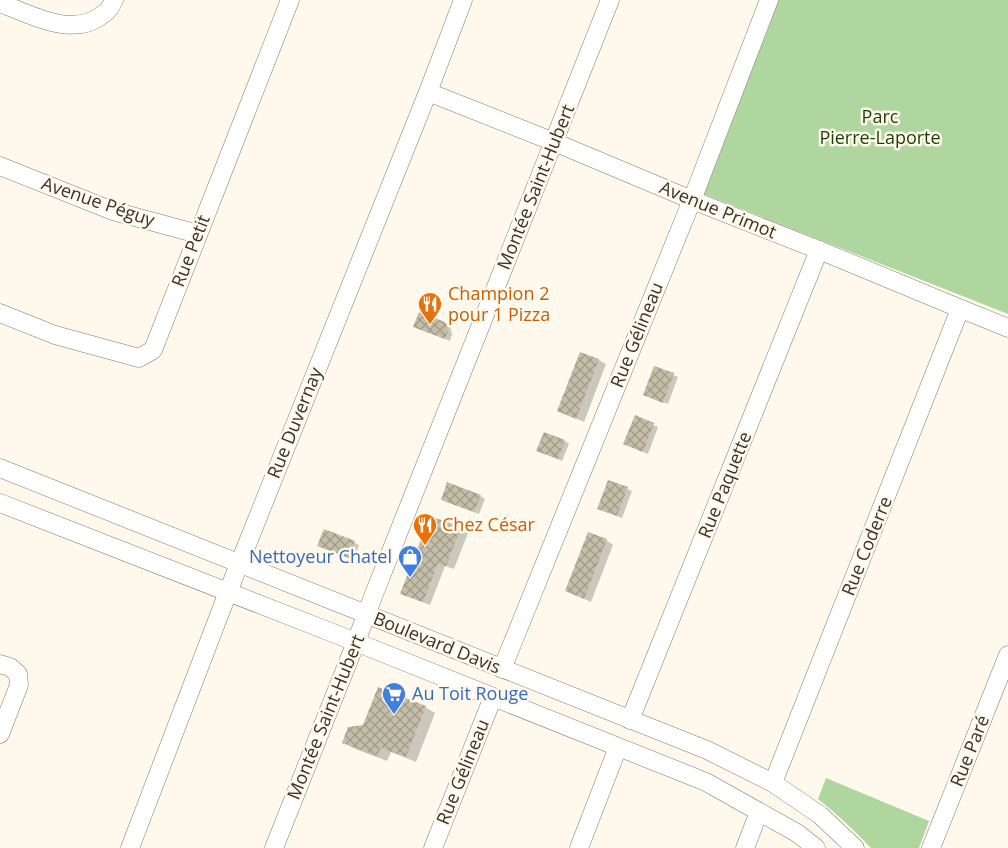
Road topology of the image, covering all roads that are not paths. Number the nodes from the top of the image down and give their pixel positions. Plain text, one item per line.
1 (114, 0) edge
2 (290, 0) edge
3 (463, 0) edge
4 (610, 0) edge
5 (769, 0) edge
6 (0, 3) edge
7 (428, 92) junction
8 (554, 142) junction
9 (0, 166) edge
10 (692, 200) junction
11 (198, 234) junction
12 (819, 250) junction
13 (960, 309) junction
14 (0, 313) edge
15 (1008, 328) edge
16 (0, 468) edge
17 (0, 503) edge
18 (239, 563) junction
19 (228, 592) junction
20 (366, 614) junction
21 (356, 642) junction
22 (1008, 655) edge
23 (470, 656) junction
24 (0, 664) edge
25 (502, 669) junction
26 (461, 684) junction
27 (493, 697) junction
28 (630, 720) junction
29 (0, 734) edge
30 (618, 747) junction
31 (773, 783) junction
32 (759, 812) junction
33 (130, 848) edge
34 (274, 848) edge
35 (433, 848) edge
36 (579, 848) edge
37 (745, 848) edge
38 (816, 848) edge
39 (855, 848) edge
40 (931, 848) edge

1 - 6 street
2 - 11 street, Rue Petit
3 - 7 street, Rue Duvernay
4 - 8 street, Montée Saint-Hubert
5 - 10 street, Rue Gélineau
7 - 8 street, Avenue Primot
7 - 18 street, Rue Duvernay
8 - 10 street, Avenue Primot
8 - 20 street, Montée Saint-Hubert
9 - 11 street, Avenue Péguy
10 - 12 street, Avenue Primot
10 - 25 street, Rue Gélineau
11 - 14 street, Rue Petit
12 - 13 street, Avenue Primot
12 - 28 street, Rue Paquette
13 - 15 street, Avenue Primot
13 - 31 street, Rue Coderre
16 - 18 street, Boulevard Davis
17 - 19 street, Boulevard Davis
18 - 19 street, Rue Duvernay
18 - 20 street, Boulevard Davis
19 - 21 street, Boulevard Davis
19 - 33 street, Rue Duvernay
20 - 21 street, Montée Saint-Hubert
20 - 23 street, Boulevard Davis
21 - 26 street, Boulevard Davis
21 - 34 street, Montée Saint-Hubert
22 - 40 street, Rue Paré
23 - 25 street, Boulevard Davis
23 - 26 street
24 - 29 street
25 - 28 street, Boulevard Davis
26 - 27 street, Boulevard Davis
27 - 30 street, Boulevard Davis
27 - 35 street, Rue Gélineau
28 - 31 street, Boulevard Davis
30 - 32 street, Boulevard Davis
30 - 36 street
31 - 39 street, Boulevard Davis
32 - 37 street
32 - 38 street, Boulevard Davis

